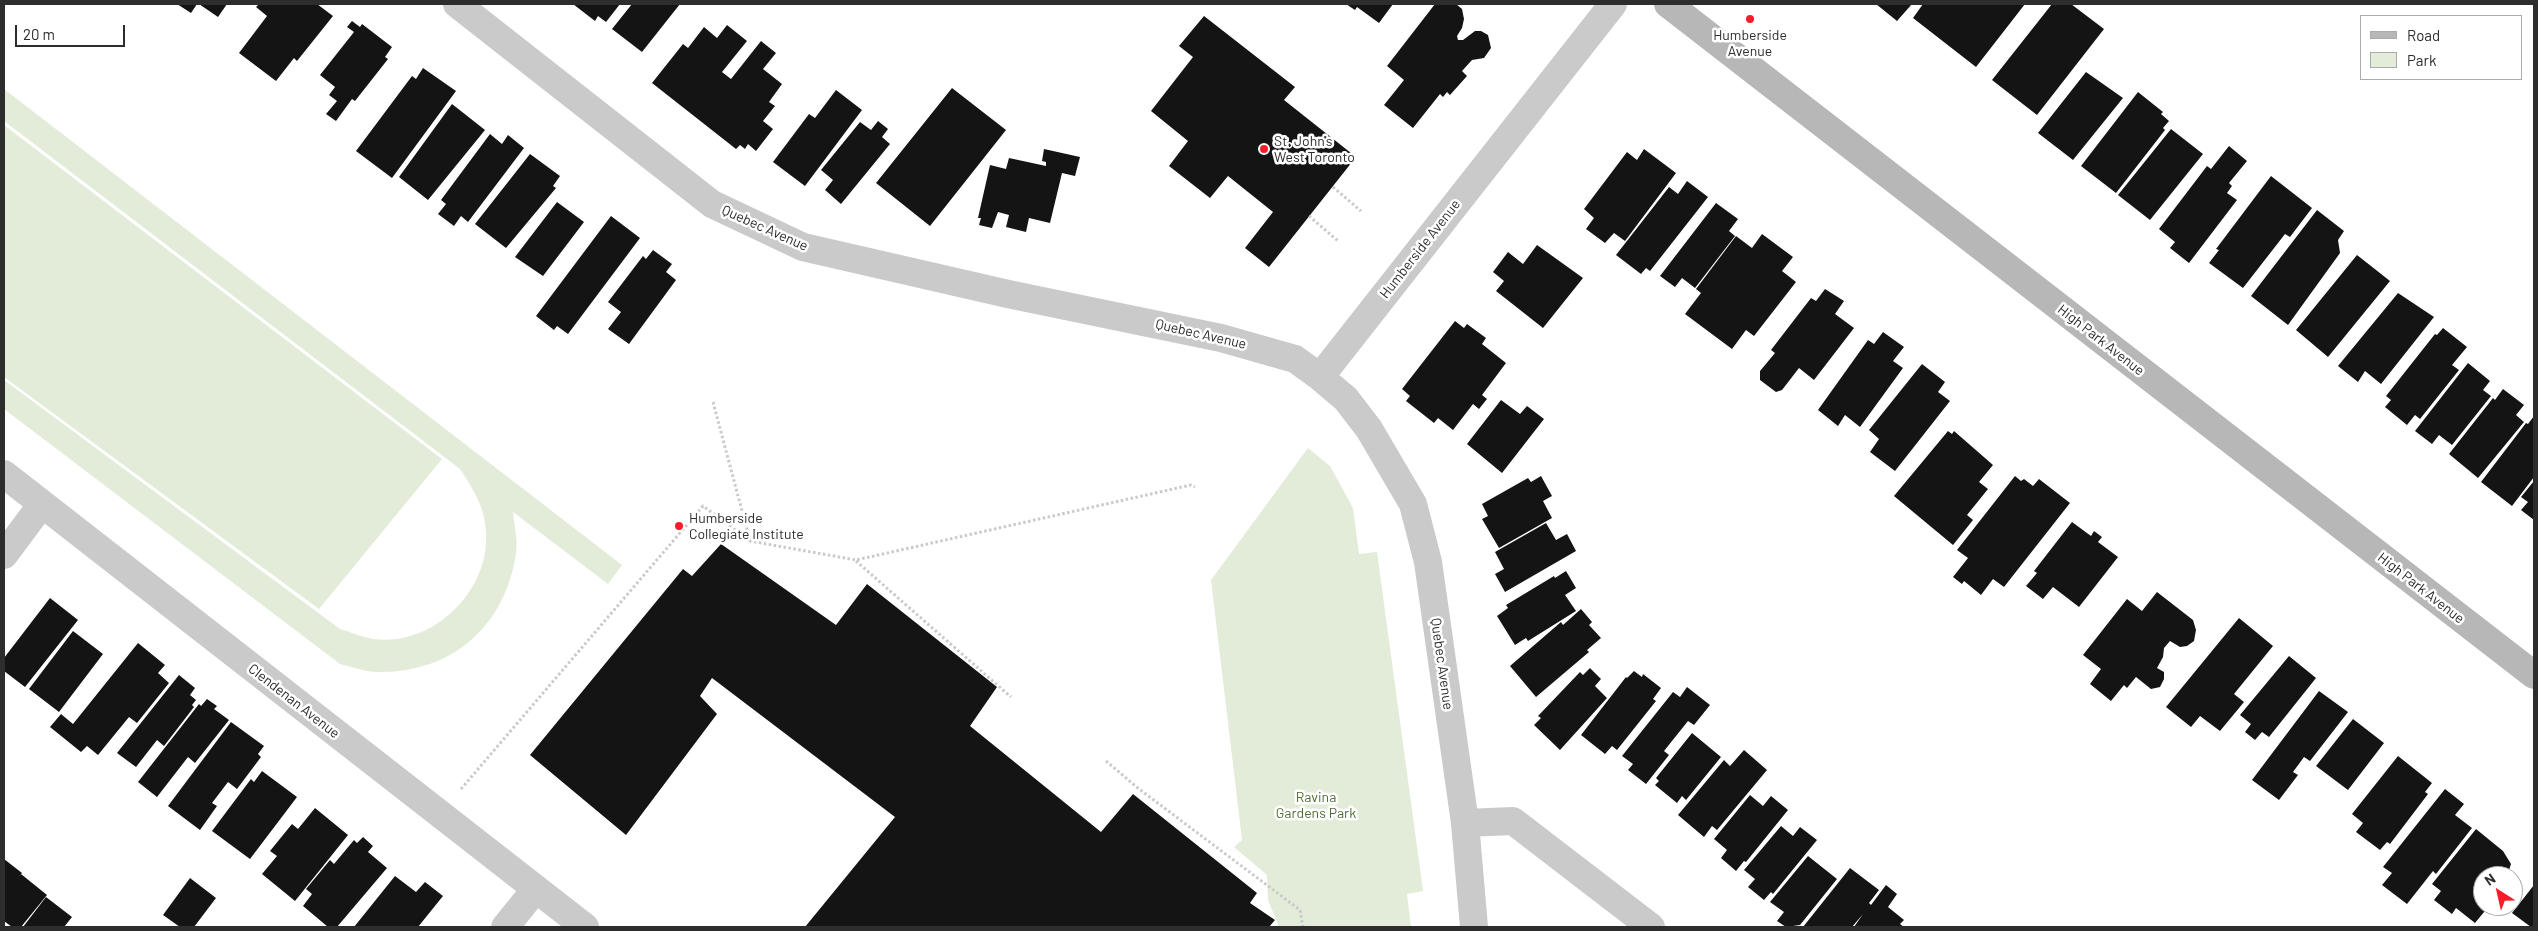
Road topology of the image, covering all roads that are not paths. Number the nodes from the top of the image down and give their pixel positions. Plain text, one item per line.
1 (457, 4) edge
2 (1613, 4) edge
3 (1668, 4) edge
4 (1320, 377) junction
5 (4, 474) edge
6 (42, 504) junction
7 (4, 555) edge
8 (2534, 675) edge
9 (1465, 822) junction
10 (535, 890) junction
11 (505, 927) edge
12 (585, 927) edge
13 (1474, 927) edge
14 (1651, 927) edge

1 - 4 street, Quebec Avenue
2 - 4 street, Humberside Avenue
3 - 8 street, High Park Avenue
4 - 9 street, Quebec Avenue
5 - 6 street, Clendenan Avenue
6 - 7 street
6 - 10 street, Clendenan Avenue
9 - 13 street, Quebec Avenue
9 - 14 street
10 - 11 street
10 - 12 street, Clendenan Avenue

